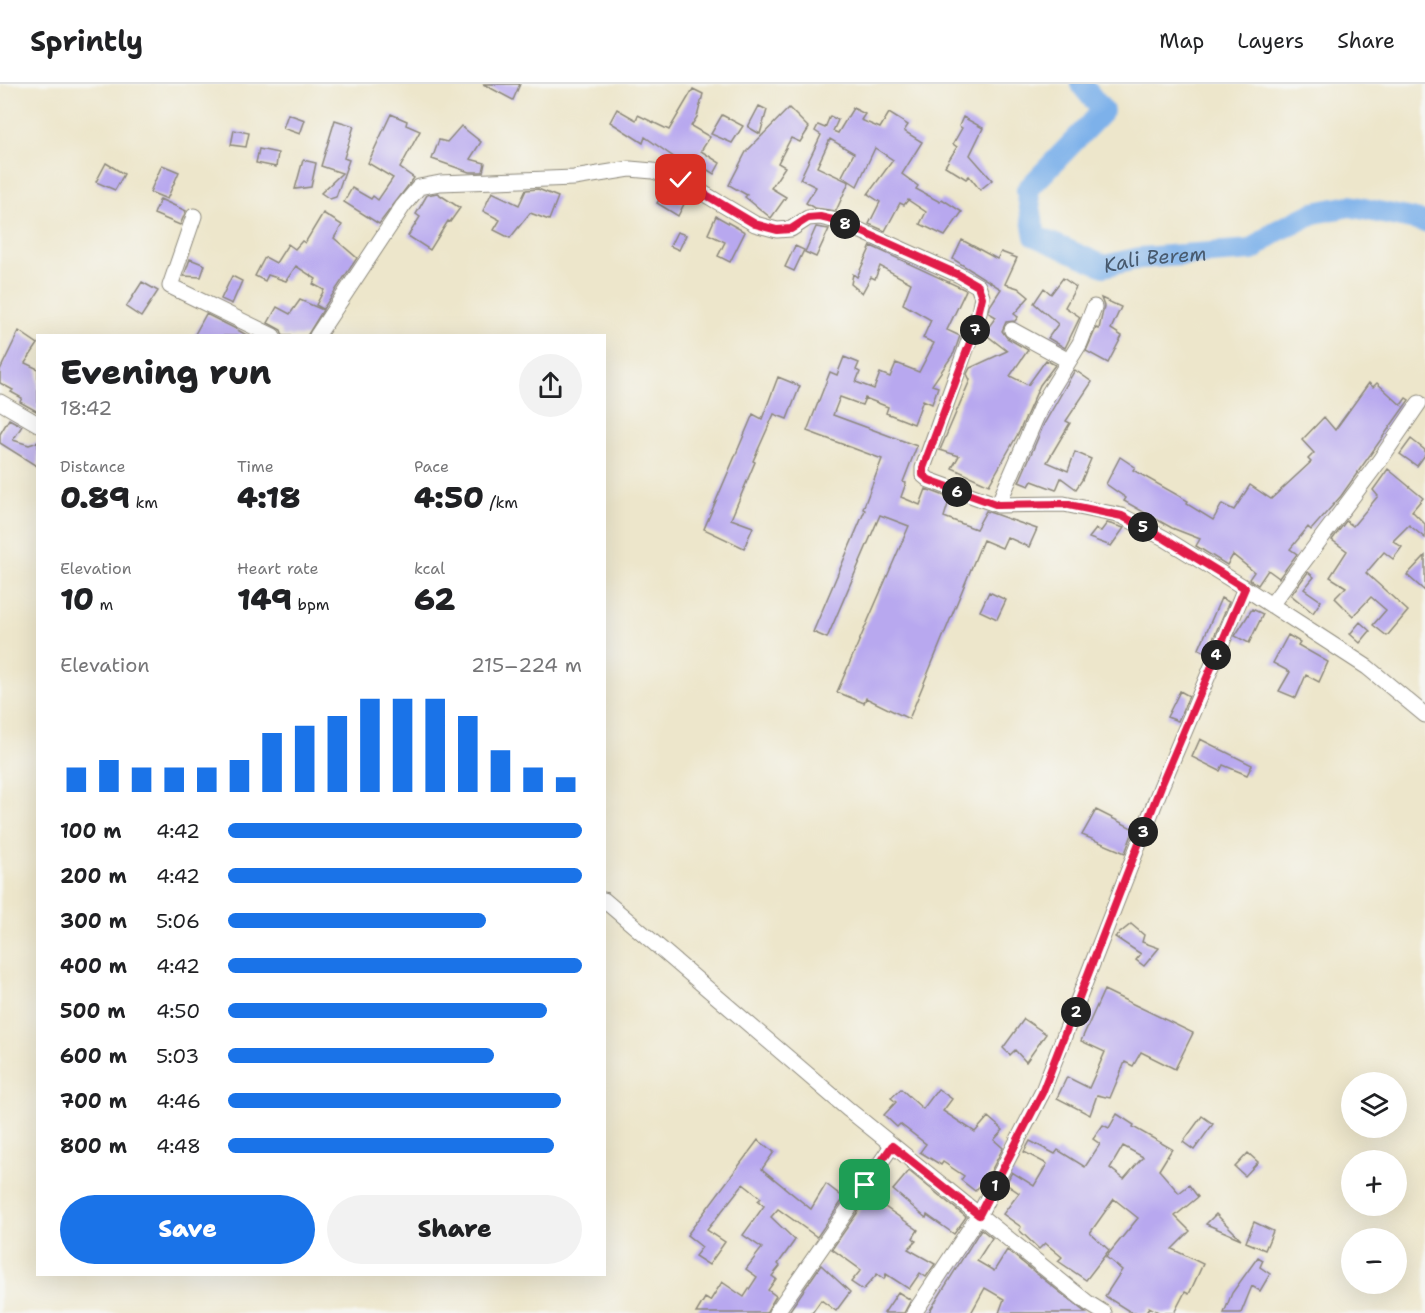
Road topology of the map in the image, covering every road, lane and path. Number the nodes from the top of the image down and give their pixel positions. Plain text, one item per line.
1 (194, 216) dead end
2 (1094, 307) dead end
3 (1012, 330) dead end
4 (269, 334) edge
5 (318, 334) edge
6 (1069, 361) junction
7 (1419, 403) dead end
8 (2, 407) edge
9 (36, 423) edge
10 (998, 505) junction
11 (1245, 588) junction
12 (1271, 605) junction
13 (1425, 715) edge
14 (606, 902) edge
15 (892, 1146) junction
16 (979, 1215) junction
17 (1102, 1312) edge
18 (776, 1313) edge
19 (914, 1313) edge

1 - 4 street
2 - 6 street
3 - 6 street
5 - 10 street
6 - 10 street
7 - 12 street
8 - 9 street
10 - 11 street
11 - 12 street
11 - 16 street
12 - 13 street
14 - 15 street
15 - 16 street
15 - 18 street
16 - 17 street
16 - 19 street

